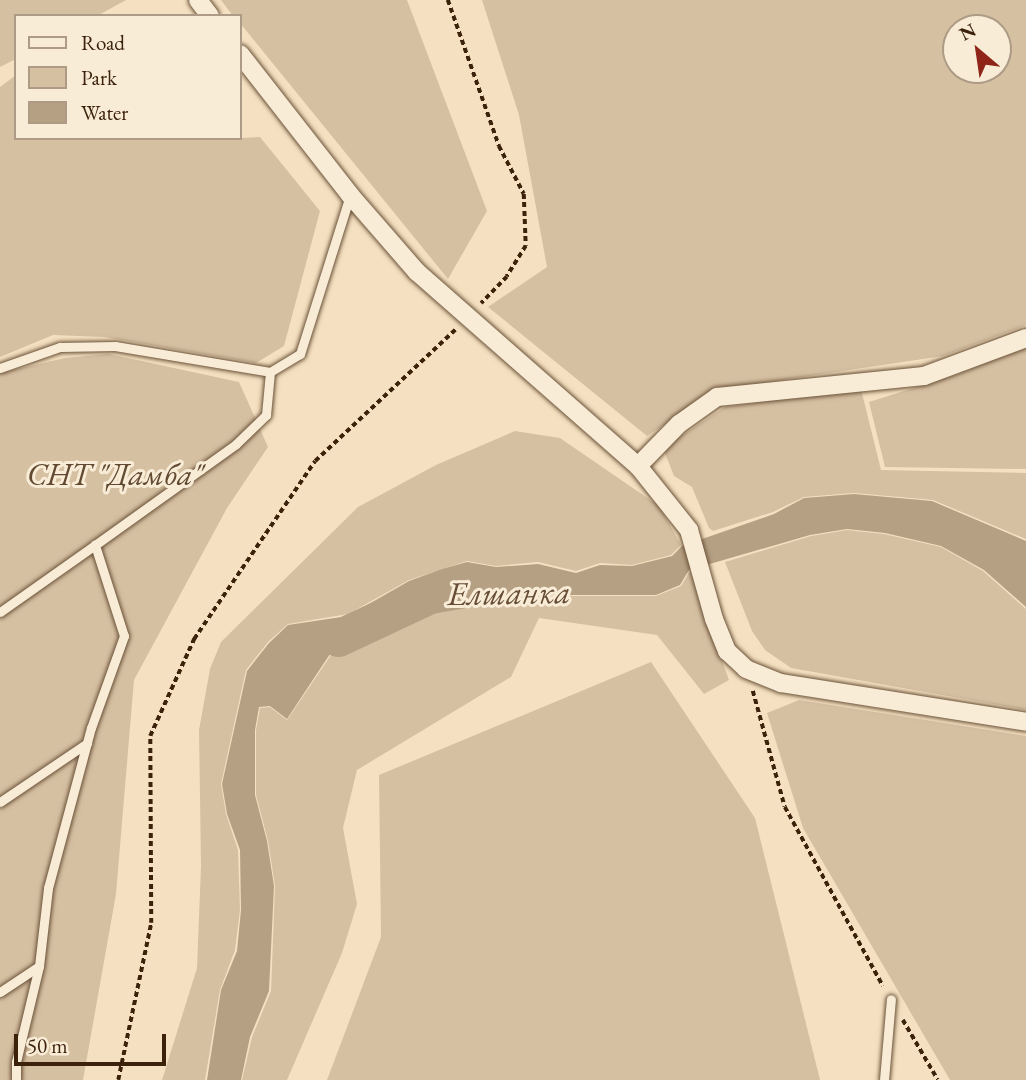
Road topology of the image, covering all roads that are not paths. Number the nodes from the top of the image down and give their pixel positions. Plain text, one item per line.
1 (242, 57) edge
2 (350, 195) junction
3 (1026, 338) edge
4 (0, 368) edge
5 (270, 372) junction
6 (638, 466) junction
7 (95, 545) junction
8 (0, 612) edge
9 (1026, 722) edge
10 (87, 743) junction
11 (0, 802) edge
12 (39, 966) junction
13 (0, 992) edge
14 (891, 999) road end
15 (16, 1080) edge
16 (884, 1080) edge

1 - 2 street
2 - 5 lane
2 - 6 street
3 - 6 street
4 - 5 lane
5 - 7 lane
6 - 9 street
7 - 8 lane
7 - 10 lane
10 - 11 lane
10 - 12 lane
12 - 13 lane
12 - 15 lane
14 - 16 lane

